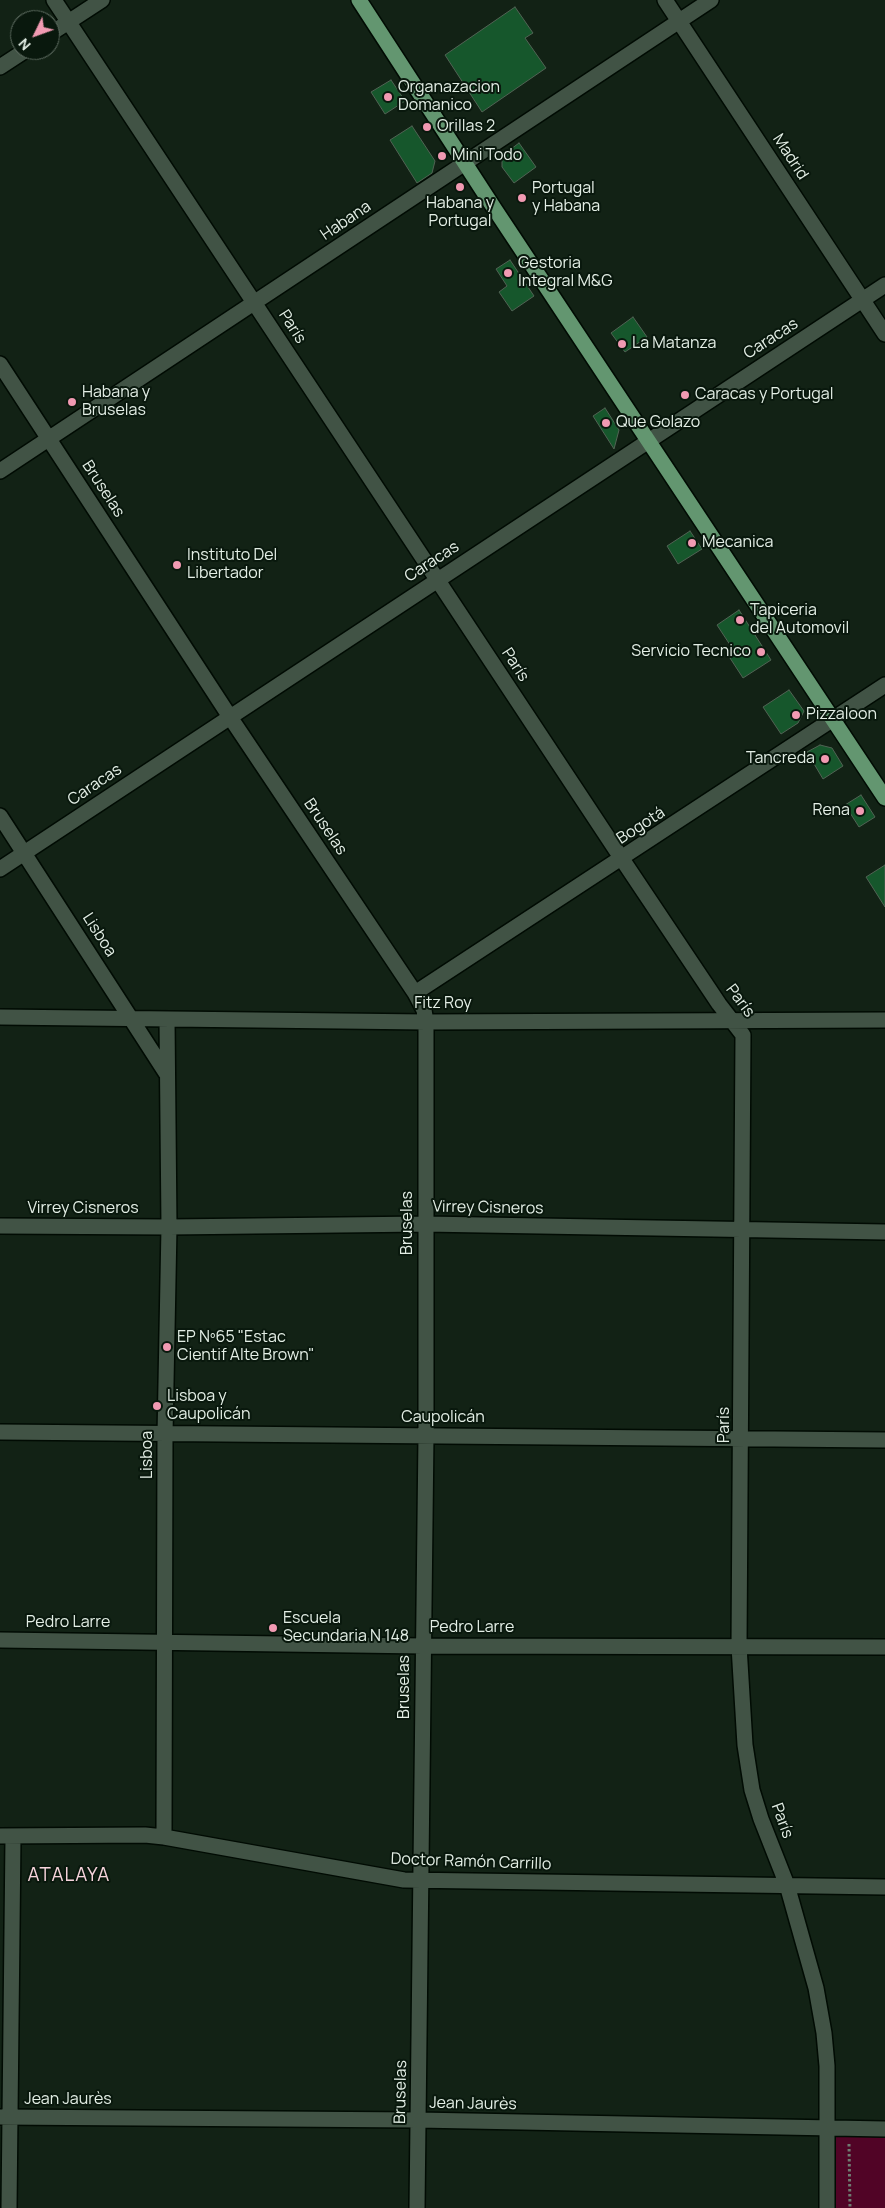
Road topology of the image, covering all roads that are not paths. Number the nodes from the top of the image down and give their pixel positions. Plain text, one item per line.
1 (54, 0) edge
2 (102, 0) edge
3 (360, 0) edge
4 (665, 0) edge
5 (711, 0) edge
6 (679, 21) junction
7 (69, 22) junction
8 (60, 28) edge
9 (11, 60) edge
10 (0, 67) edge
11 (465, 163) junction
12 (885, 285) edge
13 (862, 300) junction
14 (255, 302) junction
15 (885, 334) edge
16 (0, 364) edge
17 (49, 438) junction
18 (649, 441) junction
19 (0, 471) edge
20 (438, 579) junction
21 (885, 685) edge
22 (230, 717) junction
23 (833, 720) junction
24 (885, 798) edge
25 (0, 816) edge
26 (25, 853) junction
27 (622, 859) junction
28 (0, 869) edge
29 (415, 994) junction
30 (0, 1017) edge
31 (133, 1019) junction
32 (167, 1019) junction
33 (885, 1020) edge
34 (733, 1021) junction
35 (426, 1022) junction
36 (167, 1074) junction
37 (425, 1224) junction
38 (0, 1226) edge
39 (169, 1227) junction
40 (743, 1231) junction
41 (885, 1232) edge
42 (0, 1432) edge
43 (166, 1435) junction
44 (426, 1435) junction
45 (742, 1439) junction
46 (885, 1440) edge
47 (0, 1640) edge
48 (165, 1641) junction
49 (423, 1646) junction
50 (739, 1646) junction
51 (885, 1647) edge
52 (7, 1837) edge
53 (164, 1837) junction
54 (421, 1881) junction
55 (787, 1885) junction
56 (885, 1887) edge
57 (5, 2117) edge
58 (418, 2120) junction
59 (828, 2128) junction
60 (885, 2129) edge
61 (9, 2208) edge
62 (417, 2208) edge
63 (827, 2208) edge

1 - 7 street, París
2 - 7 street
3 - 11 main road
4 - 6 street, Madrid
5 - 6 street, Habana
6 - 11 street, Habana
6 - 13 street, Madrid
7 - 8 street
7 - 14 street, París
9 - 10 street
11 - 14 street, Habana
11 - 18 main road
12 - 13 street, Caracas
13 - 15 street, Madrid
13 - 18 street, Caracas
14 - 17 street, Habana
14 - 20 street, París
16 - 17 street, Bruselas
17 - 19 street, Habana
17 - 22 street, Bruselas
18 - 20 street, Caracas
18 - 23 main road
20 - 22 street, Caracas
20 - 27 street, París
21 - 23 street, Bogotá
22 - 26 street, Caracas
22 - 29 street, Bruselas
23 - 24 main road
23 - 27 street, Bogotá
25 - 26 street, Lisboa
26 - 28 street, Caracas
26 - 31 street, Lisboa
27 - 29 street, Bogotá
27 - 34 street, París
29 - 35 street, Bruselas
30 - 31 street, Fitz Roy
31 - 32 street, Fitz Roy
31 - 36 street, Lisboa
32 - 35 street, Fitz Roy
32 - 36 street, Lisboa
33 - 34 street, Fitz Roy
34 - 35 street, Fitz Roy
34 - 40 street, París
35 - 37 street, Bruselas
36 - 39 street, Lisboa
37 - 39 street, Virrey Cisneros
37 - 40 street, Virrey Cisneros
37 - 44 street, Bruselas
38 - 39 street, Virrey Cisneros
39 - 43 street, Lisboa
40 - 41 street, Virrey Cisneros
40 - 45 street, París
42 - 43 street, Caupolicán
43 - 44 street, Caupolicán
43 - 48 street, Lisboa
44 - 45 street, Caupolicán
44 - 49 street, Bruselas
45 - 46 street, Caupolicán
45 - 50 street, París
47 - 48 street, Pedro Larre
48 - 49 street, Pedro Larre
48 - 53 street, Lisboa
49 - 50 street, Pedro Larre
49 - 54 street, Bruselas
50 - 51 street, Pedro Larre
50 - 55 street, París
52 - 53 street, Doctor Ramón Carrillo
52 - 57 street
53 - 54 street, Doctor Ramón Carrillo
54 - 55 street, Doctor Ramón Carrillo
54 - 58 street, Bruselas
55 - 56 street, Doctor Ramón Carrillo
55 - 59 street, París
57 - 58 street, Jean Jaurès
57 - 61 street
58 - 59 street, Jean Jaurès
58 - 62 street, Bruselas
59 - 60 street, Jean Jaurès
59 - 63 street, París

